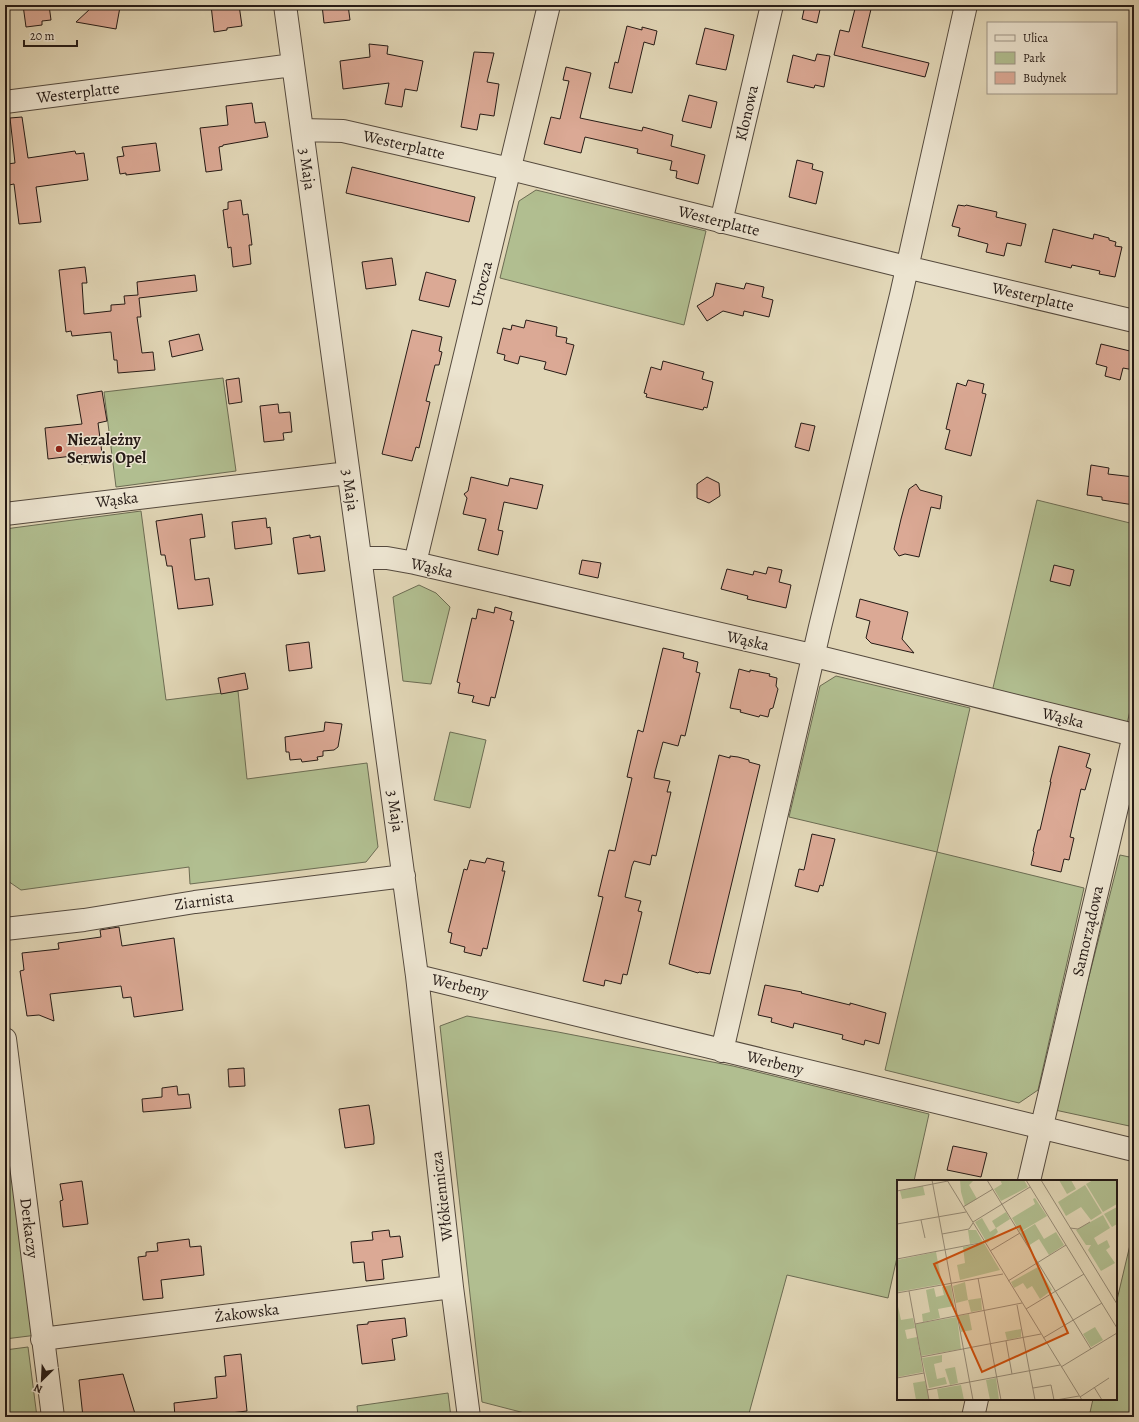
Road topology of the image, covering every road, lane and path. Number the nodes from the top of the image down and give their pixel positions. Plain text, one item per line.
1 (285, 5) edge
2 (549, 5) edge
3 (772, 5) edge
4 (966, 5) edge
5 (293, 65) junction
6 (5, 102) edge
7 (302, 130) junction
8 (510, 169) junction
9 (722, 222) junction
10 (906, 267) junction
11 (1134, 321) edge
12 (348, 473) junction
13 (5, 514) edge
14 (360, 558) junction
15 (415, 563) junction
16 (813, 656) junction
17 (1134, 735) edge
18 (404, 876) junction
19 (5, 929) edge
20 (417, 976) junction
21 (5, 1039) edge
22 (722, 1051) junction
23 (1041, 1128) junction
24 (1134, 1150) edge
25 (1029, 1180) edge
26 (452, 1287) junction
27 (42, 1339) junction
28 (977, 1400) edge
29 (474, 1416) edge
30 (53, 1417) edge
31 (973, 1417) edge

1 - 5 street, 3 Maja
2 - 8 street, Urocza
3 - 9 street, Klonowa
4 - 10 street
5 - 6 street, Westerplatte
5 - 7 street, 3 Maja
7 - 8 street, Westerplatte
7 - 12 street, 3 Maja
8 - 9 street, Westerplatte
8 - 15 street, Urocza
9 - 10 street, Westerplatte
10 - 11 street, Westerplatte
10 - 16 street
12 - 13 street, Wąska
12 - 14 street, 3 Maja
14 - 15 street, Wąska
14 - 18 street, 3 Maja
15 - 16 street, Wąska
16 - 17 street, Wąska
16 - 22 street
17 - 23 street, Samorządowa
18 - 19 street, Ziarnista
18 - 20 street, 3 Maja
20 - 22 street, Werbeny
20 - 26 street, Włókiennicza
21 - 27 street, Derkaczy
22 - 23 street, Werbeny
23 - 24 street, Werbeny
23 - 25 street, Samorządowa
26 - 27 street, Żakowska
26 - 29 street, Włókiennicza
27 - 30 street, Derkaczy
28 - 31 street

